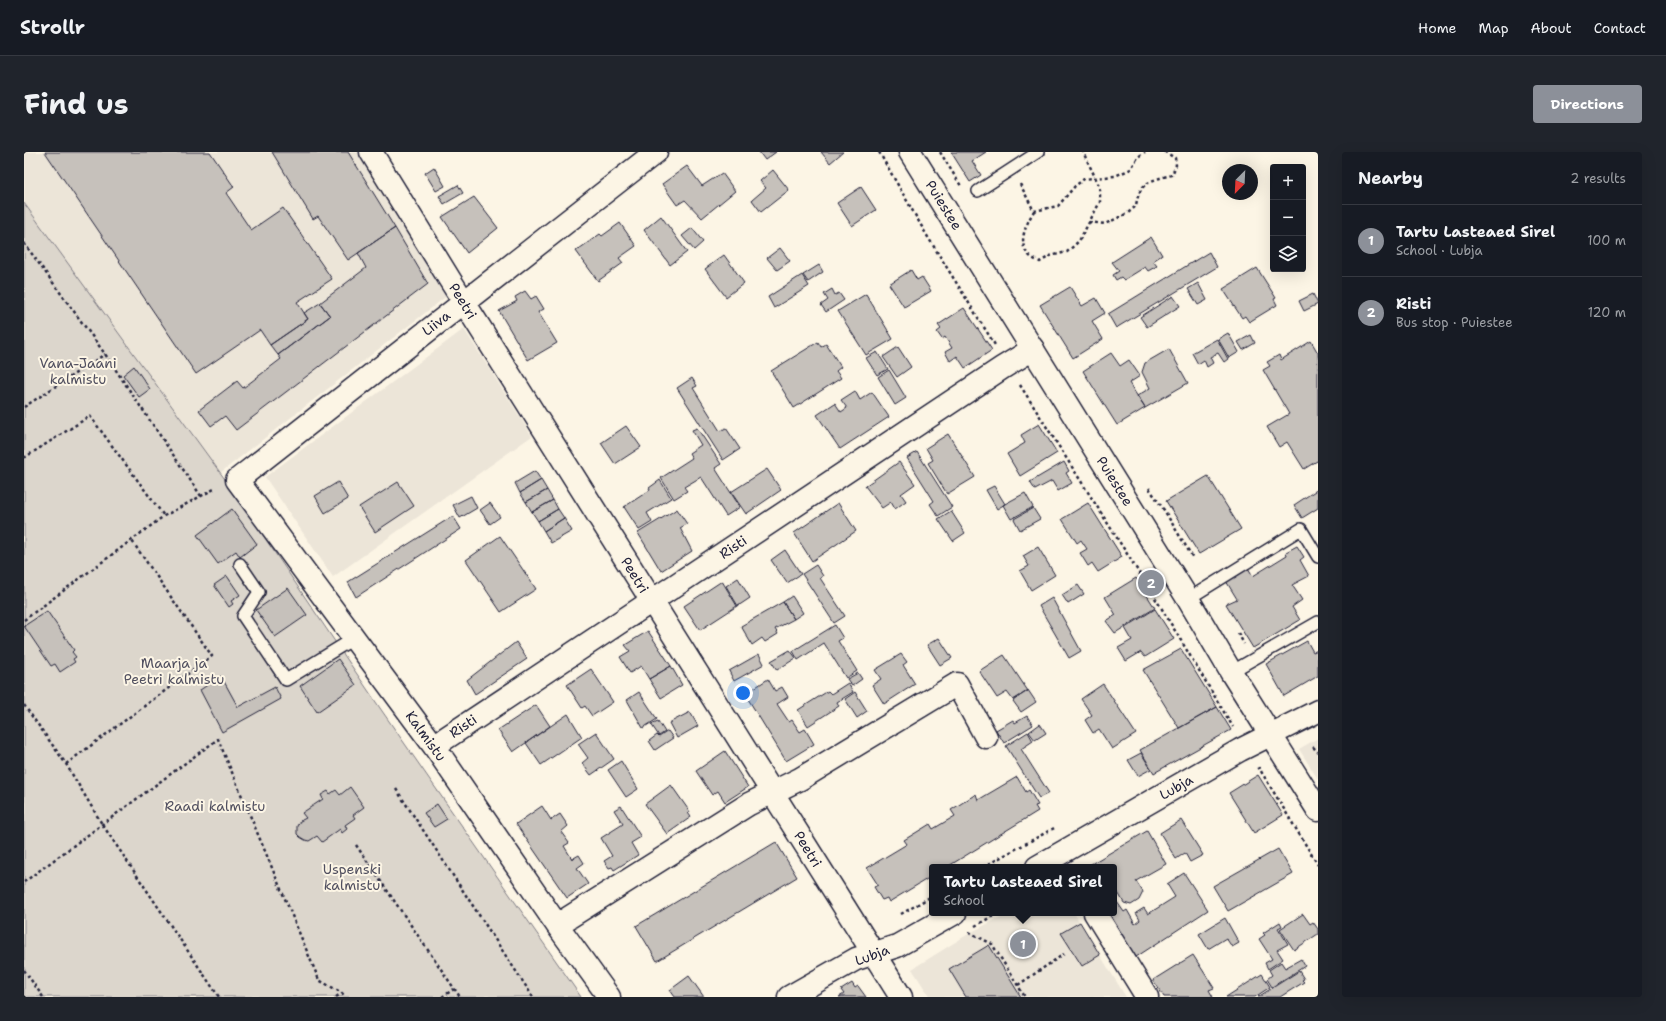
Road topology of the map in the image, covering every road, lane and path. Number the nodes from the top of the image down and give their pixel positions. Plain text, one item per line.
1 (371, 152) edge
2 (656, 152) edge
3 (878, 152) edge
4 (910, 152) edge
5 (1038, 152) edge
6 (1083, 152) edge
7 (1145, 152) edge
8 (1165, 152) edge
9 (1012, 169) junction
10 (1095, 177) junction
11 (978, 191) dead end
12 (1034, 211) junction
13 (1090, 222) junction
14 (24, 243) edge
15 (464, 302) junction
16 (1033, 349) junction
17 (105, 354) junction
18 (1007, 365) junction
19 (24, 407) edge
20 (24, 458) edge
21 (232, 481) junction
22 (200, 496) junction
23 (164, 516) junction
24 (132, 541) junction
25 (1251, 547) dead end
26 (1318, 557) edge
27 (1256, 558) junction
28 (240, 564) dead end
29 (1188, 599) junction
30 (652, 601) junction
31 (24, 620) edge
32 (1318, 622) edge
33 (353, 638) junction
34 (1231, 672) junction
35 (24, 705) edge
36 (1318, 711) edge
37 (1235, 729) dead end
38 (1271, 735) junction
39 (986, 737) dead end
40 (434, 746) junction
41 (1313, 746) dead end
42 (1318, 752) edge
43 (66, 764) junction
44 (1259, 768) dead end
45 (396, 789) dead end
46 (772, 793) junction
47 (1318, 810) edge
48 (102, 824) junction
49 (356, 845) dead end
50 (1063, 861) edge
51 (1050, 864) edge
52 (1318, 865) edge
53 (24, 882) edge
54 (1097, 916) edge
55 (962, 921) edge
56 (557, 925) junction
57 (873, 953) junction
58 (1064, 954) dead end
59 (24, 970) edge
60 (1018, 985) junction
61 (454, 989) junction
62 (342, 993) junction
63 (43, 997) edge
64 (218, 997) edge
65 (336, 997) edge
66 (345, 997) edge
67 (442, 997) edge
68 (460, 997) edge
69 (533, 997) edge
70 (609, 997) edge
71 (789, 997) edge
72 (901, 997) edge
73 (1025, 997) edge
74 (1147, 997) edge

1 - 15 main road, Peetri
2 - 15 main road, Liiva
3 - 18 path
4 - 16 main road, Puiestee
5 - 9 lane
6 - 10 path
7 - 10 path
8 - 13 path
9 - 11 lane
9 - 12 path
10 - 12 path
10 - 13 path
12 - 13 path
14 - 17 path
15 - 21 main road, Liiva
15 - 30 main road, Peetri
16 - 18 main road, Risti
16 - 29 main road, Puiestee
17 - 19 path
17 - 22 path
18 - 30 main road, Risti
18 - 37 path
20 - 23 path
21 - 22 path
21 - 33 main road, Kalmistu
22 - 23 path
23 - 24 path
24 - 31 path
24 - 43 path
25 - 27 lane
26 - 27 lane
27 - 29 lane
28 - 33 lane
29 - 34 main road, Puiestee
30 - 40 main road, Risti
30 - 46 main road, Peetri
32 - 34 lane
33 - 40 main road, Kalmistu
34 - 38 main road, Puiestee
35 - 43 path
36 - 38 main road, Lubja
38 - 47 main road, Puiestee
38 - 50 main road, Lubja
39 - 46 main road
40 - 56 main road, Kalmistu
41 - 42 path
43 - 48 path
44 - 52 path
45 - 69 path
46 - 56 main road
46 - 57 main road, Peetri
48 - 53 path
48 - 62 path
48 - 64 path
49 - 61 path
50 - 51 main road, Lubja
54 - 74 main road
55 - 57 main road, Lubja
55 - 60 path
56 - 70 main road, Kalmistu
57 - 71 main road, Lubja
57 - 72 main road, Peetri
58 - 60 path
59 - 63 path
60 - 73 path
61 - 67 path
61 - 68 path
62 - 65 path
62 - 66 path

